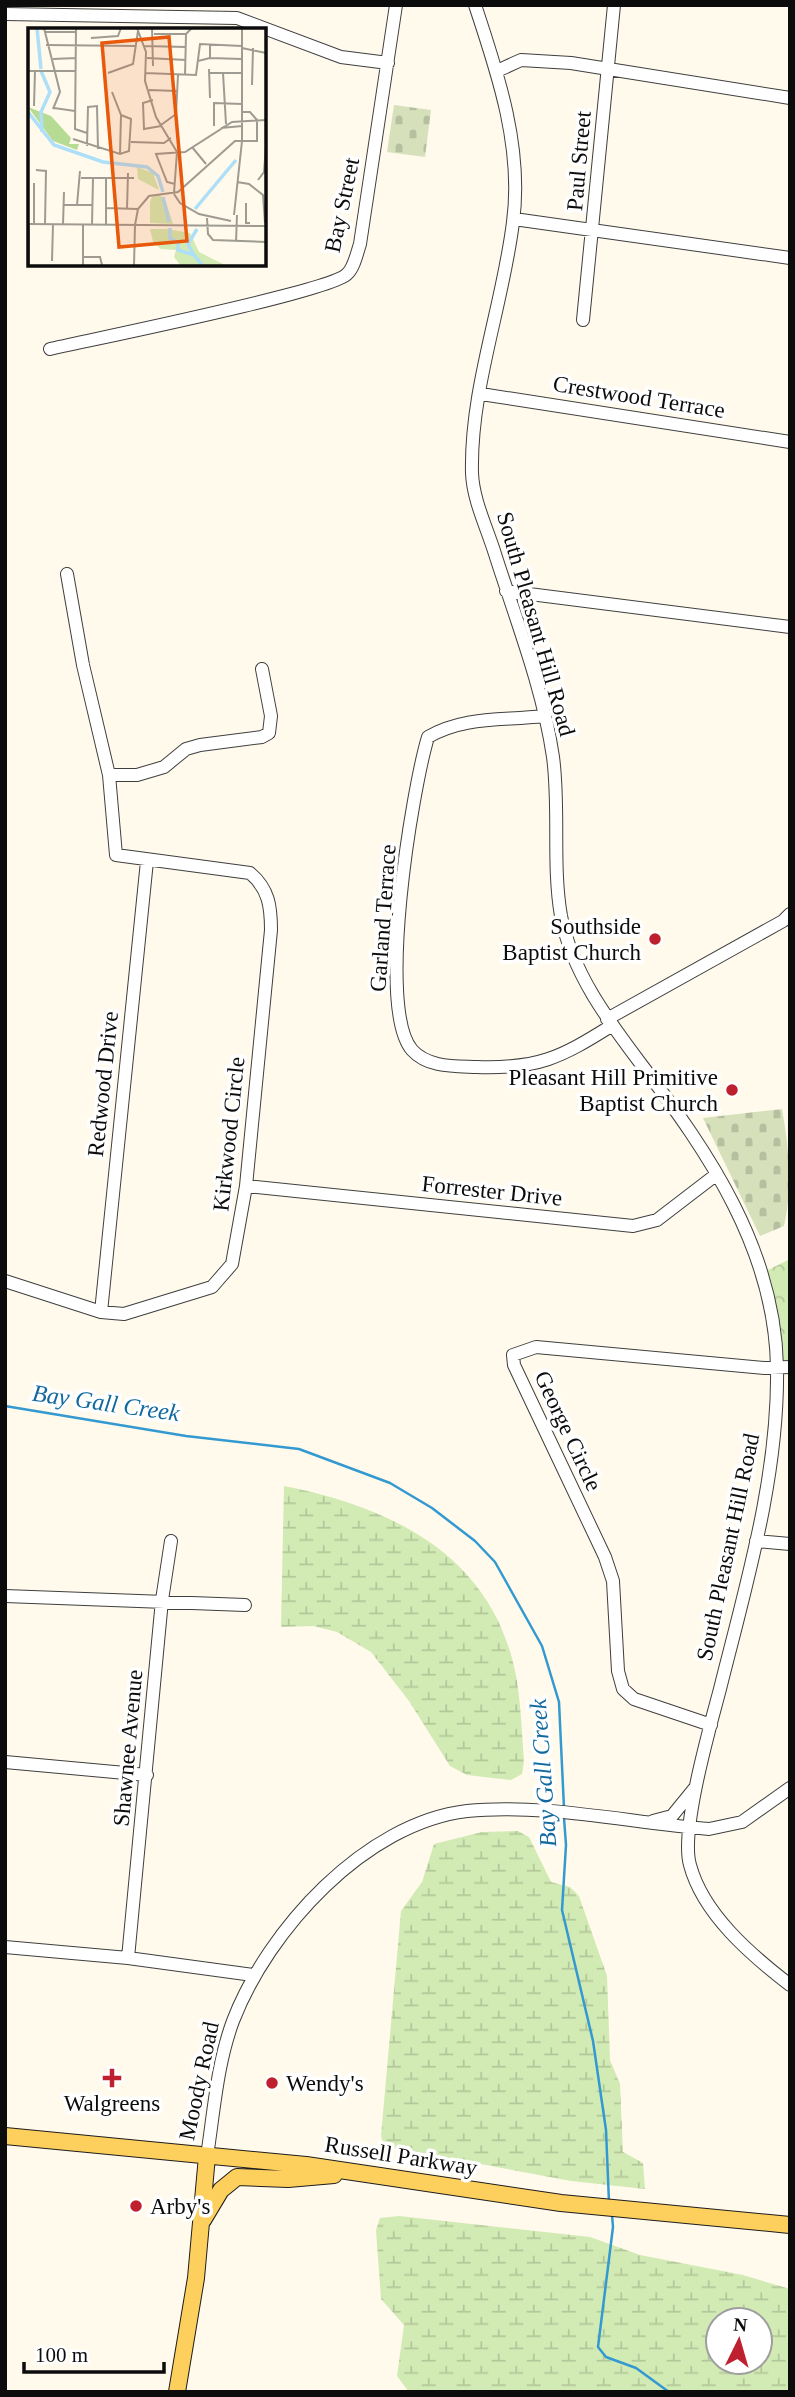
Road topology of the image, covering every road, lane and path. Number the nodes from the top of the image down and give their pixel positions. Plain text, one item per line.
1 (397, 5) edge
2 (475, 5) edge
3 (614, 5) edge
4 (5, 14) edge
5 (262, 28) edge
6 (266, 30) edge
7 (388, 64) junction
8 (497, 71) junction
9 (609, 71) junction
10 (790, 98) edge
11 (514, 219) junction
12 (594, 229) junction
13 (790, 258) edge
14 (583, 320) dead end
15 (50, 349) dead end
16 (481, 394) junction
17 (790, 442) edge
18 (67, 574) dead end
19 (506, 591) junction
20 (790, 627) edge
21 (262, 668) dead end
22 (543, 716) junction
23 (109, 775) junction
24 (147, 861) junction
25 (790, 914) edge
26 (609, 1022) junction
27 (717, 1174) junction
28 (246, 1186) junction
29 (5, 1281) edge
30 (101, 1312) junction
31 (784, 1367) edge
32 (171, 1541) dead end
33 (755, 1541) junction
34 (790, 1544) edge
35 (5, 1597) edge
36 (162, 1600) junction
37 (244, 1605) dead end
38 (710, 1725) junction
39 (5, 1762) edge
40 (147, 1775) junction
41 (697, 1786) junction
42 (790, 1788) edge
43 (640, 1823) junction
44 (690, 1828) junction
45 (5, 1947) edge
46 (128, 1958) junction
47 (253, 1975) junction
48 (790, 1985) edge
49 (5, 2136) edge
50 (207, 2156) junction
51 (364, 2173) junction
52 (200, 2225) junction
53 (790, 2225) edge
54 (177, 2392) edge

1 - 7 street, Bay Street
2 - 8 street, South Pleasant Hill Road
3 - 9 street, Paul Street
4 - 5 street
6 - 7 street
7 - 15 street, Bay Street
8 - 9 street
8 - 11 street, South Pleasant Hill Road
9 - 10 street
9 - 12 street, Paul Street
11 - 12 street
11 - 16 street, South Pleasant Hill Road
12 - 13 street
12 - 14 street, Paul Street
16 - 17 street, Crestwood Terrace
16 - 19 street, South Pleasant Hill Road
18 - 23 street
19 - 20 street
19 - 22 street, South Pleasant Hill Road
21 - 23 street
22 - 26 street, South Pleasant Hill Road
22 - 26 street, Garland Terrace
23 - 24 street, Kirkwood Circle
24 - 28 street, Kirkwood Circle
24 - 30 street, Redwood Drive
25 - 26 street
26 - 27 street, South Pleasant Hill Road
27 - 28 street, Forrester Drive
27 - 31 street, South Pleasant Hill Road
28 - 30 street, Kirkwood Circle
29 - 30 street, Kirkwood Circle
31 - 33 street, South Pleasant Hill Road
31 - 38 street, George Circle
32 - 36 street, Shawnee Avenue
33 - 34 street
33 - 38 street, South Pleasant Hill Road
35 - 36 street
36 - 37 street
36 - 40 street, Shawnee Avenue
38 - 41 street, South Pleasant Hill Road
39 - 40 street
40 - 46 street, Shawnee Avenue
41 - 43 street
41 - 44 street, South Pleasant Hill Road
42 - 44 street, Moody Road
43 - 44 street, Moody Road
43 - 47 street, Moody Road
44 - 48 street, South Pleasant Hill Road
45 - 46 street
46 - 47 street
47 - 50 street, Moody Road
49 - 50 main road, Russell Parkway
50 - 51 main road, Russell Parkway
50 - 52 main road, Moody Road
51 - 52 main road
51 - 53 main road, Russell Parkway
52 - 54 main road, Moody Road

